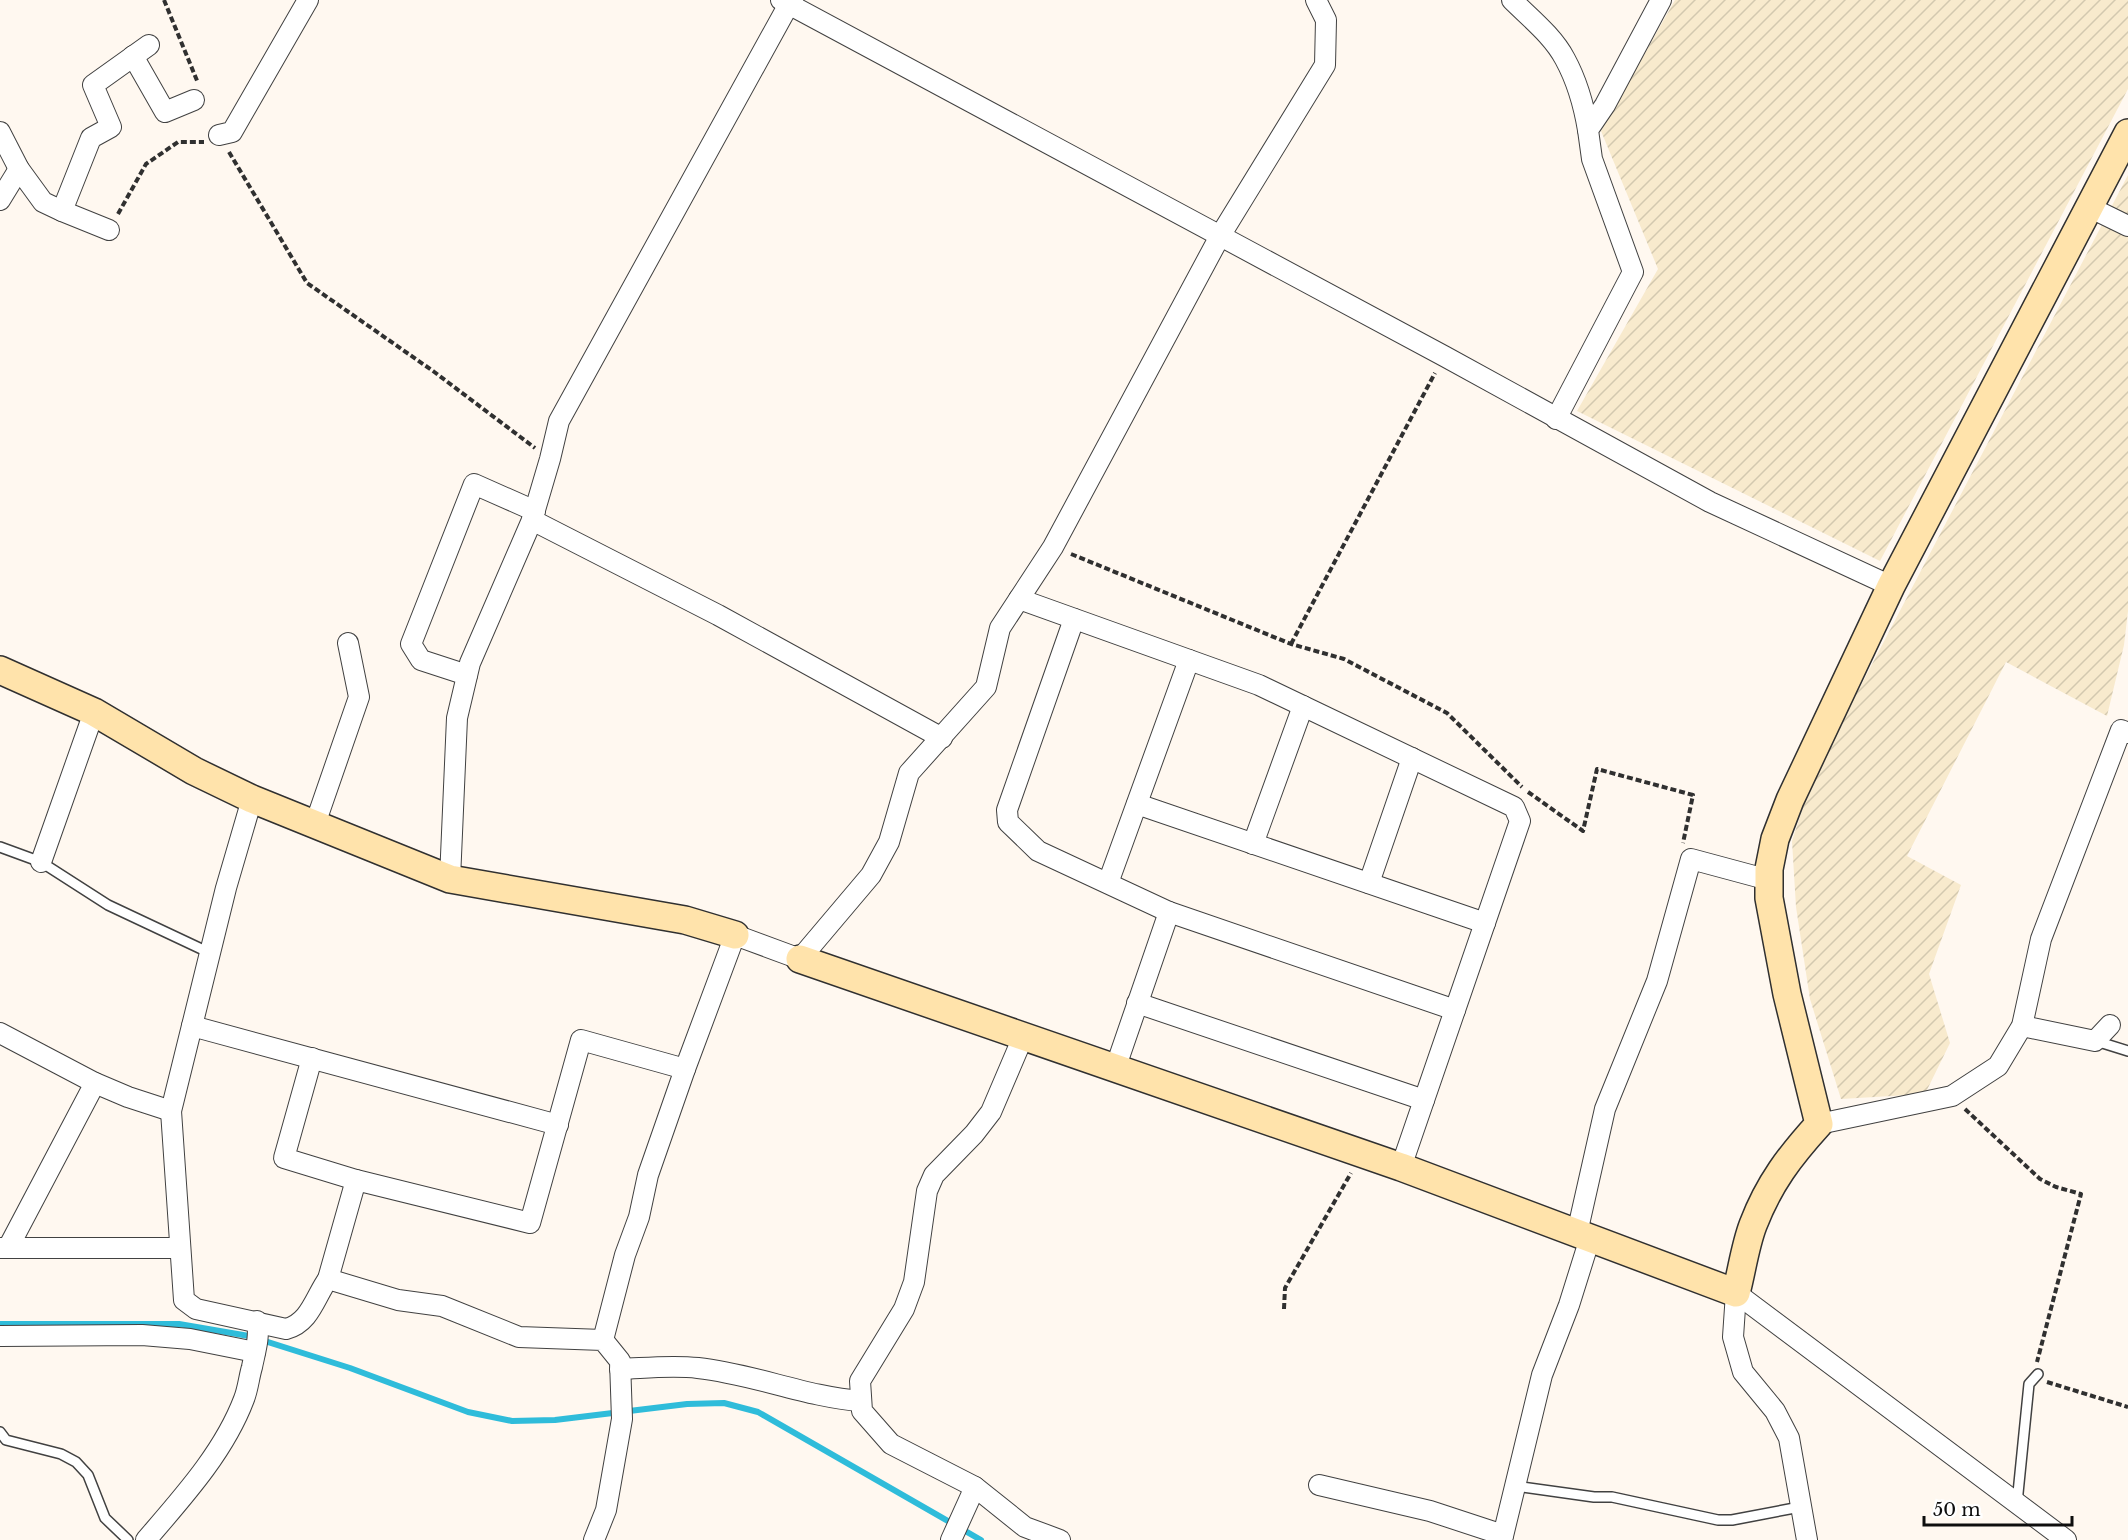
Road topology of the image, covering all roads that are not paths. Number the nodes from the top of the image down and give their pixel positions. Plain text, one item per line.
1 (309, 0) edge
2 (1316, 0) edge
3 (1512, 0) edge
4 (1661, 0) edge
5 (788, 1) edge
6 (198, 97) road end
7 (1588, 130) junction
8 (0, 132) edge
9 (2128, 132) edge
10 (219, 135) road end
11 (19, 169) junction
12 (0, 200) edge
13 (2089, 207) junction
14 (62, 211) junction
15 (2128, 226) edge
16 (109, 230) road end
17 (1220, 236) junction
18 (1556, 419) junction
19 (533, 516) junction
20 (1891, 586) junction
21 (1019, 599) junction
22 (1074, 619) junction
23 (348, 643) dead end
24 (1189, 660) junction
25 (0, 670) edge
26 (467, 675) junction
27 (1304, 706) junction
28 (94, 712) junction
29 (2128, 733) edge
30 (942, 738) junction
31 (1412, 758) junction
32 (252, 800) junction
33 (1137, 804) junction
34 (315, 824) junction
35 (1253, 844) junction
36 (0, 847) edge
37 (40, 862) junction
38 (450, 879) junction
39 (1769, 880) junction
40 (1369, 883) junction
41 (1108, 884) junction
42 (1169, 912) junction
43 (1485, 923) junction
44 (735, 935) junction
45 (210, 953) junction
46 (800, 959) junction
47 (1137, 1003) junction
48 (1455, 1010) junction
49 (2110, 1025) dead end
50 (192, 1026) junction
51 (2022, 1026) junction
52 (0, 1033) edge
53 (1023, 1037) junction
54 (2095, 1041) junction
55 (2128, 1051) edge
56 (312, 1058) junction
57 (685, 1069) junction
58 (1114, 1069) junction
59 (95, 1083) junction
60 (1424, 1100) junction
61 (171, 1111) junction
62 (1819, 1124) junction
63 (558, 1125) junction
64 (1401, 1167) junction
65 (356, 1180) junction
66 (1583, 1235) junction
67 (4, 1248) edge
68 (180, 1248) junction
69 (328, 1279) junction
70 (1736, 1293) junction
71 (0, 1336) edge
72 (257, 1338) junction
73 (603, 1340) junction
74 (620, 1369) junction
75 (2038, 1374) road end
76 (861, 1401) junction
77 (0, 1432) edge
78 (1319, 1485) dead end
79 (1515, 1486) junction
80 (972, 1494) junction
81 (2018, 1503) junction
82 (1800, 1507) junction
83 (952, 1536) edge
84 (1503, 1538) edge
85 (128, 1540) edge
86 (146, 1540) edge
87 (594, 1540) edge
88 (1060, 1540) edge
89 (1807, 1540) edge
90 (2067, 1540) edge

1 - 10 street
2 - 17 street
3 - 7 street
4 - 7 street
5 - 17 street
5 - 19 street
6 - 14 street
7 - 18 street
8 - 11 street
9 - 13 street
11 - 12 street
11 - 14 street
13 - 15 street
13 - 20 street
14 - 16 street
17 - 18 street
17 - 21 street
18 - 20 street
19 - 26 street
19 - 26 street
19 - 30 street
20 - 39 street
21 - 22 street
21 - 30 street
22 - 24 street
22 - 41 street
23 - 34 street
24 - 27 street
24 - 33 street
25 - 28 street
26 - 38 street
27 - 31 street
27 - 35 street
28 - 32 street
28 - 37 street
29 - 51 street
30 - 46 street
31 - 40 street
31 - 43 street
32 - 34 street
32 - 45 street
33 - 35 street
33 - 41 street
34 - 38 street
35 - 40 street
36 - 37 lane
37 - 45 lane
38 - 44 street
39 - 62 street
39 - 66 street
40 - 43 street
41 - 42 street
42 - 47 street
42 - 48 street
43 - 48 street
44 - 46 street
44 - 57 street
45 - 50 street
46 - 53 street
47 - 58 street
47 - 60 street
48 - 60 street
49 - 54 street
50 - 56 street
50 - 61 street
51 - 54 street
51 - 62 street
52 - 59 street
53 - 58 street
53 - 76 street
54 - 55 lane
56 - 63 street
56 - 65 street
57 - 63 street
57 - 73 street
58 - 64 street
59 - 61 street
59 - 67 street
60 - 64 street
61 - 68 street
62 - 70 street
63 - 65 street
64 - 66 street
65 - 69 street
66 - 70 street
66 - 79 street
67 - 68 street
68 - 72 street
69 - 72 street
69 - 73 street
70 - 81 street
70 - 82 street
71 - 72 street
72 - 86 street
73 - 74 street
74 - 76 street
74 - 87 street
75 - 81 lane
76 - 80 street
77 - 85 lane
78 - 84 street
79 - 82 lane
79 - 84 street
80 - 83 street
80 - 88 street
81 - 90 street
82 - 89 street

